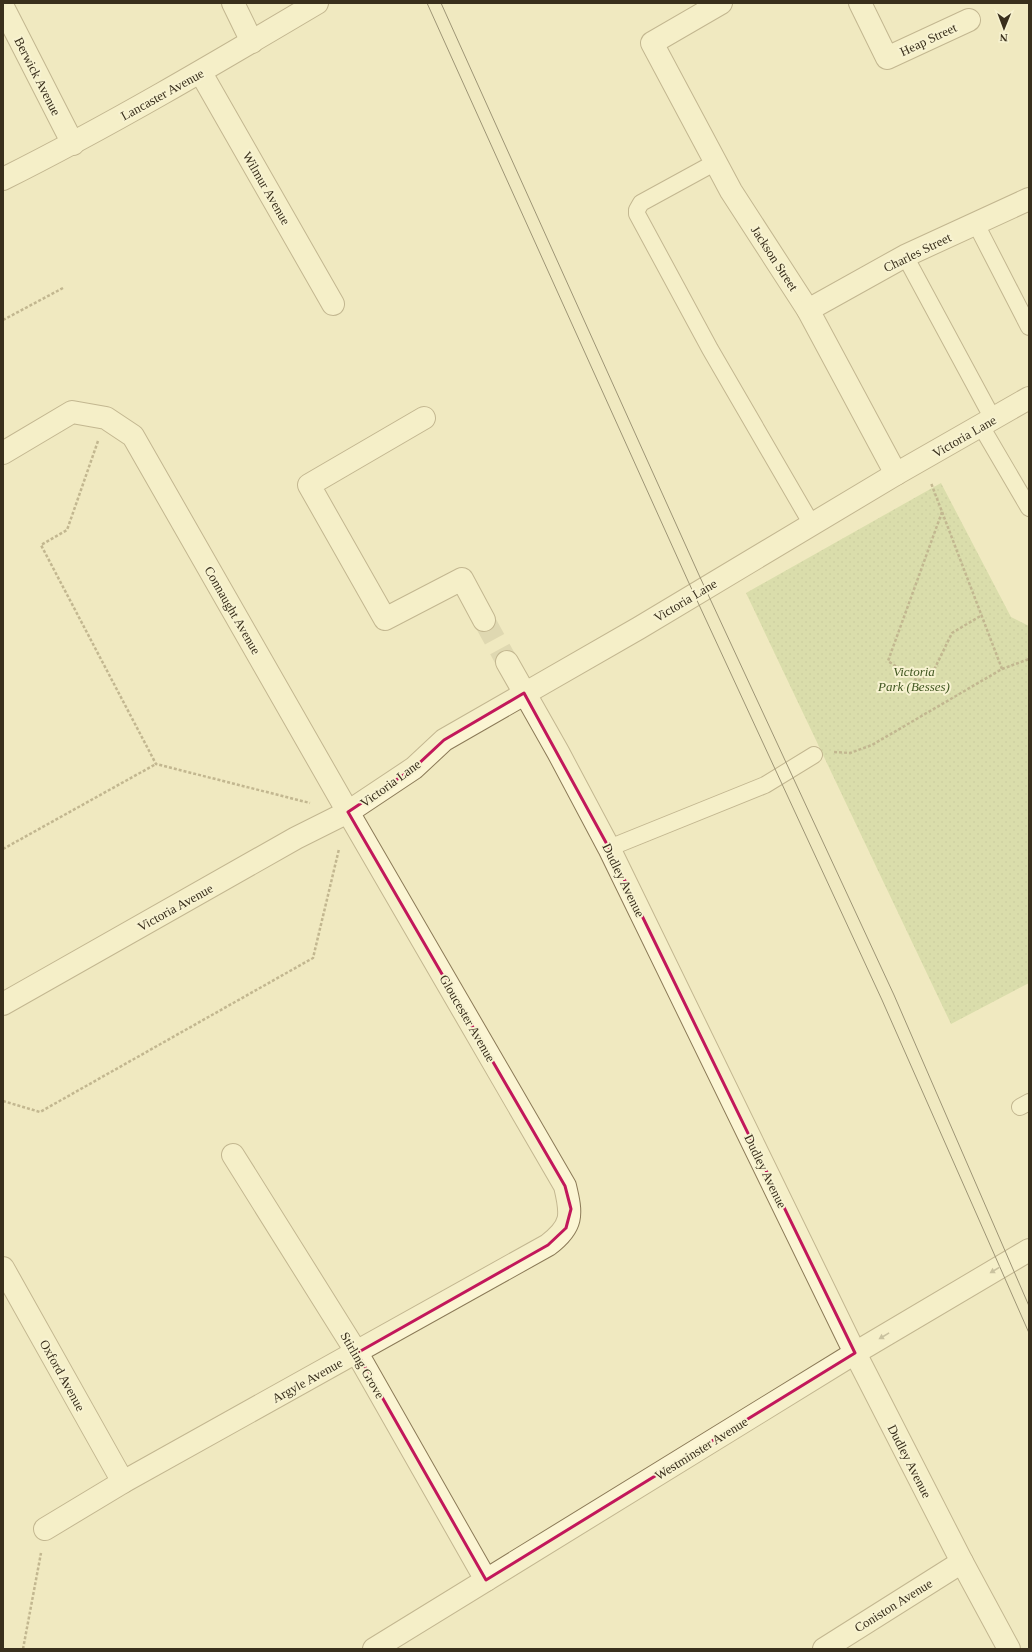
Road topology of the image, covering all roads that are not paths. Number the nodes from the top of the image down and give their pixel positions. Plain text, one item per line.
1 (233, 3) edge
2 (317, 3) edge
3 (721, 3) edge
4 (860, 3) edge
5 (3, 7) edge
6 (969, 20) dead end
7 (252, 42) junction
8 (201, 73) junction
9 (73, 144) junction
10 (716, 162) junction
11 (3, 179) edge
12 (1029, 199) edge
13 (976, 224) junction
14 (905, 256) junction
15 (333, 304) dead end
16 (808, 310) junction
17 (1029, 327) edge
18 (1029, 398) edge
19 (424, 418) dead end
20 (987, 423) junction
21 (3, 453) edge
22 (896, 474) junction
23 (1029, 508) edge
24 (811, 524) junction
25 (484, 620) tunnel mouth
26 (507, 662) tunnel mouth
27 (524, 693) junction
28 (814, 755) road end
29 (348, 812) junction
30 (609, 848) junction
31 (3, 1004) edge
32 (233, 1155) dead end
33 (566, 1228) joint
34 (1029, 1250) edge
35 (3, 1268) edge
36 (9, 1292) edge
37 (357, 1353) junction
38 (855, 1354) junction
39 (123, 1482) junction
40 (45, 1529) road end
41 (962, 1562) junction
42 (486, 1580) junction
43 (374, 1649) edge
44 (824, 1649) edge
45 (1009, 1649) edge

1 - 7 street
2 - 7 street, Lancaster Avenue
3 - 10 street, Jackson Street
4 - 6 street, Heap Street
5 - 9 street, Berwick Avenue
7 - 8 street, Lancaster Avenue
8 - 9 street, Lancaster Avenue
8 - 15 street, Wilmur Avenue
9 - 11 street, Lancaster Avenue
10 - 16 street, Jackson Street
10 - 24 lane
12 - 13 street, Charles Street
13 - 14 street, Charles Street
13 - 17 lane
14 - 16 street, Charles Street
14 - 20 lane
16 - 22 street, Jackson Street
18 - 20 street, Victoria Lane
19 - 25 street
20 - 22 street, Victoria Lane
20 - 23 lane
21 - 29 street, Connaught Avenue
22 - 24 street, Victoria Lane
24 - 27 street, Victoria Lane
26 - 27 street, Dudley Avenue
27 - 29 street, Victoria Lane
27 - 30 street, Dudley Avenue
28 - 30 lane
29 - 31 street, Victoria Avenue
29 - 33 street, Gloucester Avenue
30 - 38 street, Dudley Avenue
32 - 37 street, Stirling Grove
33 - 37 street, Argyle Avenue
34 -> 38 street, Westminster Avenue
35 - 36 street, Oxford Avenue
36 - 39 street, Oxford Avenue
37 - 39 street, Argyle Avenue
37 - 42 street, Stirling Grove
38 - 41 street, Dudley Avenue
38 - 42 street, Westminster Avenue
39 - 40 street, Argyle Avenue
41 - 44 street, Coniston Avenue
41 - 45 street, Dudley Avenue
42 - 43 street, Westminster Avenue

